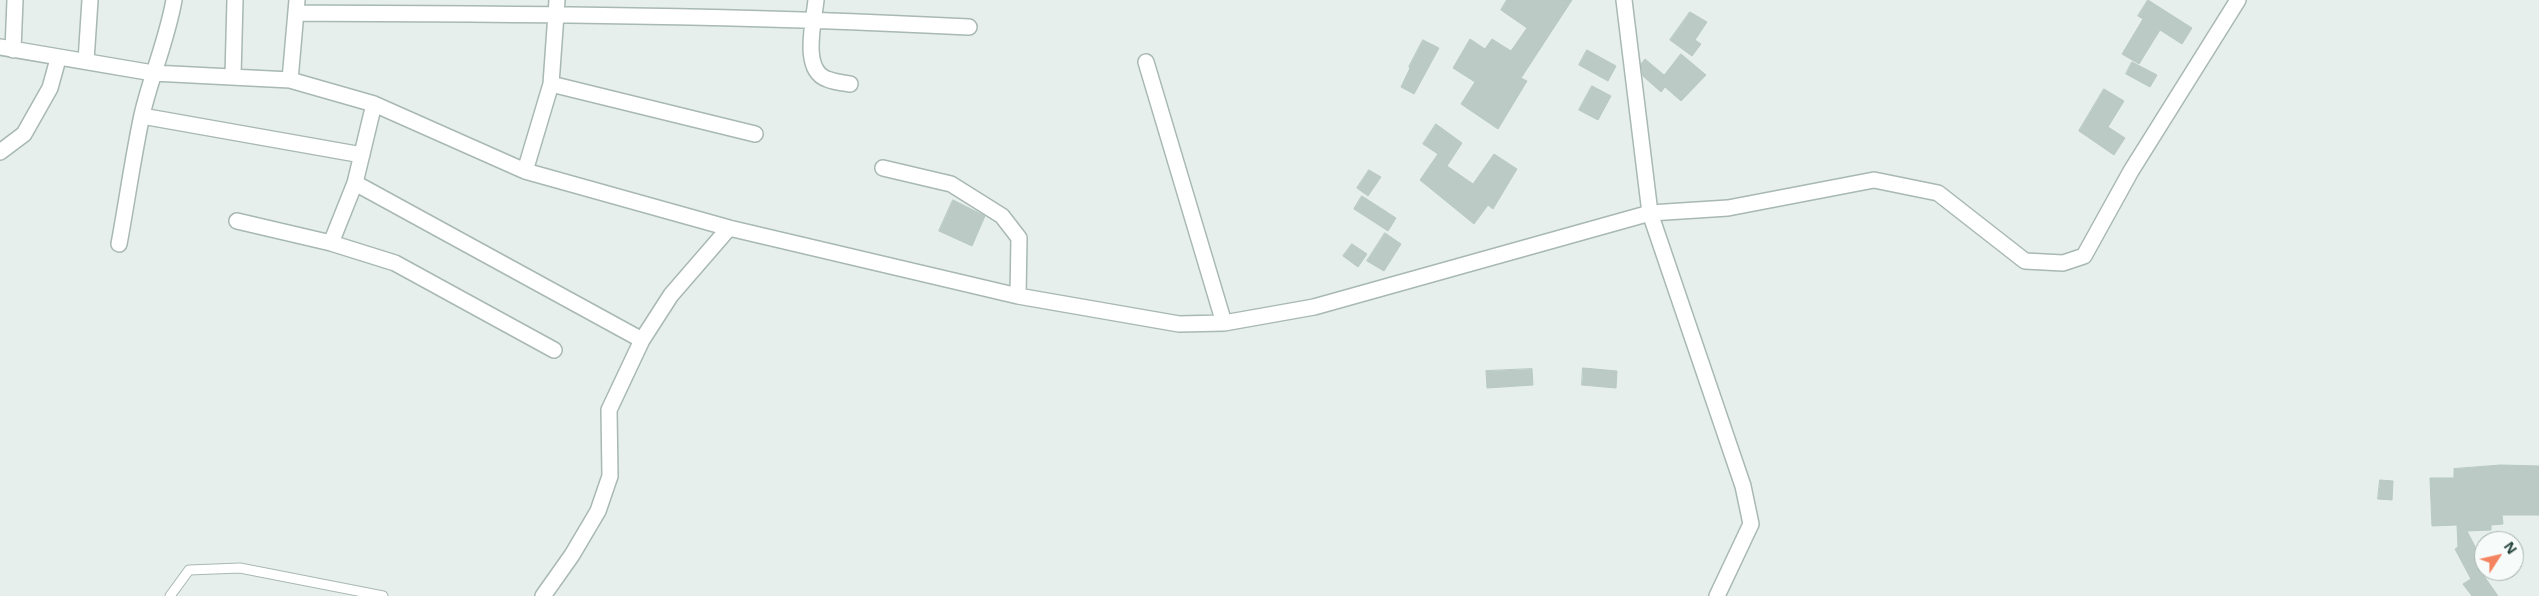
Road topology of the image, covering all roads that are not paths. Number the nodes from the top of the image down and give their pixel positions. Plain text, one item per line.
1 (15, 0) edge
2 (90, 0) edge
3 (174, 0) edge
4 (235, 0) edge
5 (816, 0) edge
6 (1624, 0) edge
7 (2238, 0) edge
8 (297, 7) edge
9 (557, 7) edge
10 (814, 18) junction
11 (969, 27) dead end
12 (7, 49) edge
13 (58, 59) junction
14 (86, 61) junction
15 (1146, 62) dead end
16 (153, 73) junction
17 (233, 76) junction
18 (290, 80) junction
19 (551, 84) junction
20 (850, 84) dead end
21 (374, 104) junction
22 (142, 116) junction
23 (755, 134) dead end
24 (0, 152) edge
25 (362, 155) junction
26 (882, 168) dead end
27 (524, 171) junction
28 (355, 183) junction
29 (1650, 213) junction
30 (237, 221) dead end
31 (729, 228) junction
32 (331, 243) junction
33 (120, 244) dead end
34 (1018, 296) junction
35 (1224, 323) junction
36 (642, 340) junction
37 (554, 350) dead end
38 (170, 596) edge
39 (383, 596) edge
40 (543, 596) edge
41 (1717, 596) edge

1 - 12 street
2 - 14 street
3 - 16 street
4 - 17 street
5 - 10 street
6 - 29 street
7 - 29 street
8 - 9 street
8 - 18 street
9 - 10 street
9 - 19 street
10 - 11 street
10 - 20 street
12 - 13 street
13 - 14 street
13 - 24 street
14 - 16 street
15 - 35 street
16 - 17 street
16 - 22 street
17 - 18 street
18 - 21 street
19 - 23 street
19 - 27 street
21 - 25 street
21 - 27 street
22 - 25 street
22 - 33 street
25 - 28 street
26 - 34 street
27 - 31 street
28 - 32 street
28 - 36 street
29 - 35 street
29 - 41 street
30 - 32 street
31 - 34 street
31 - 36 street
32 - 37 street
34 - 35 street
36 - 40 street
38 - 39 lane

